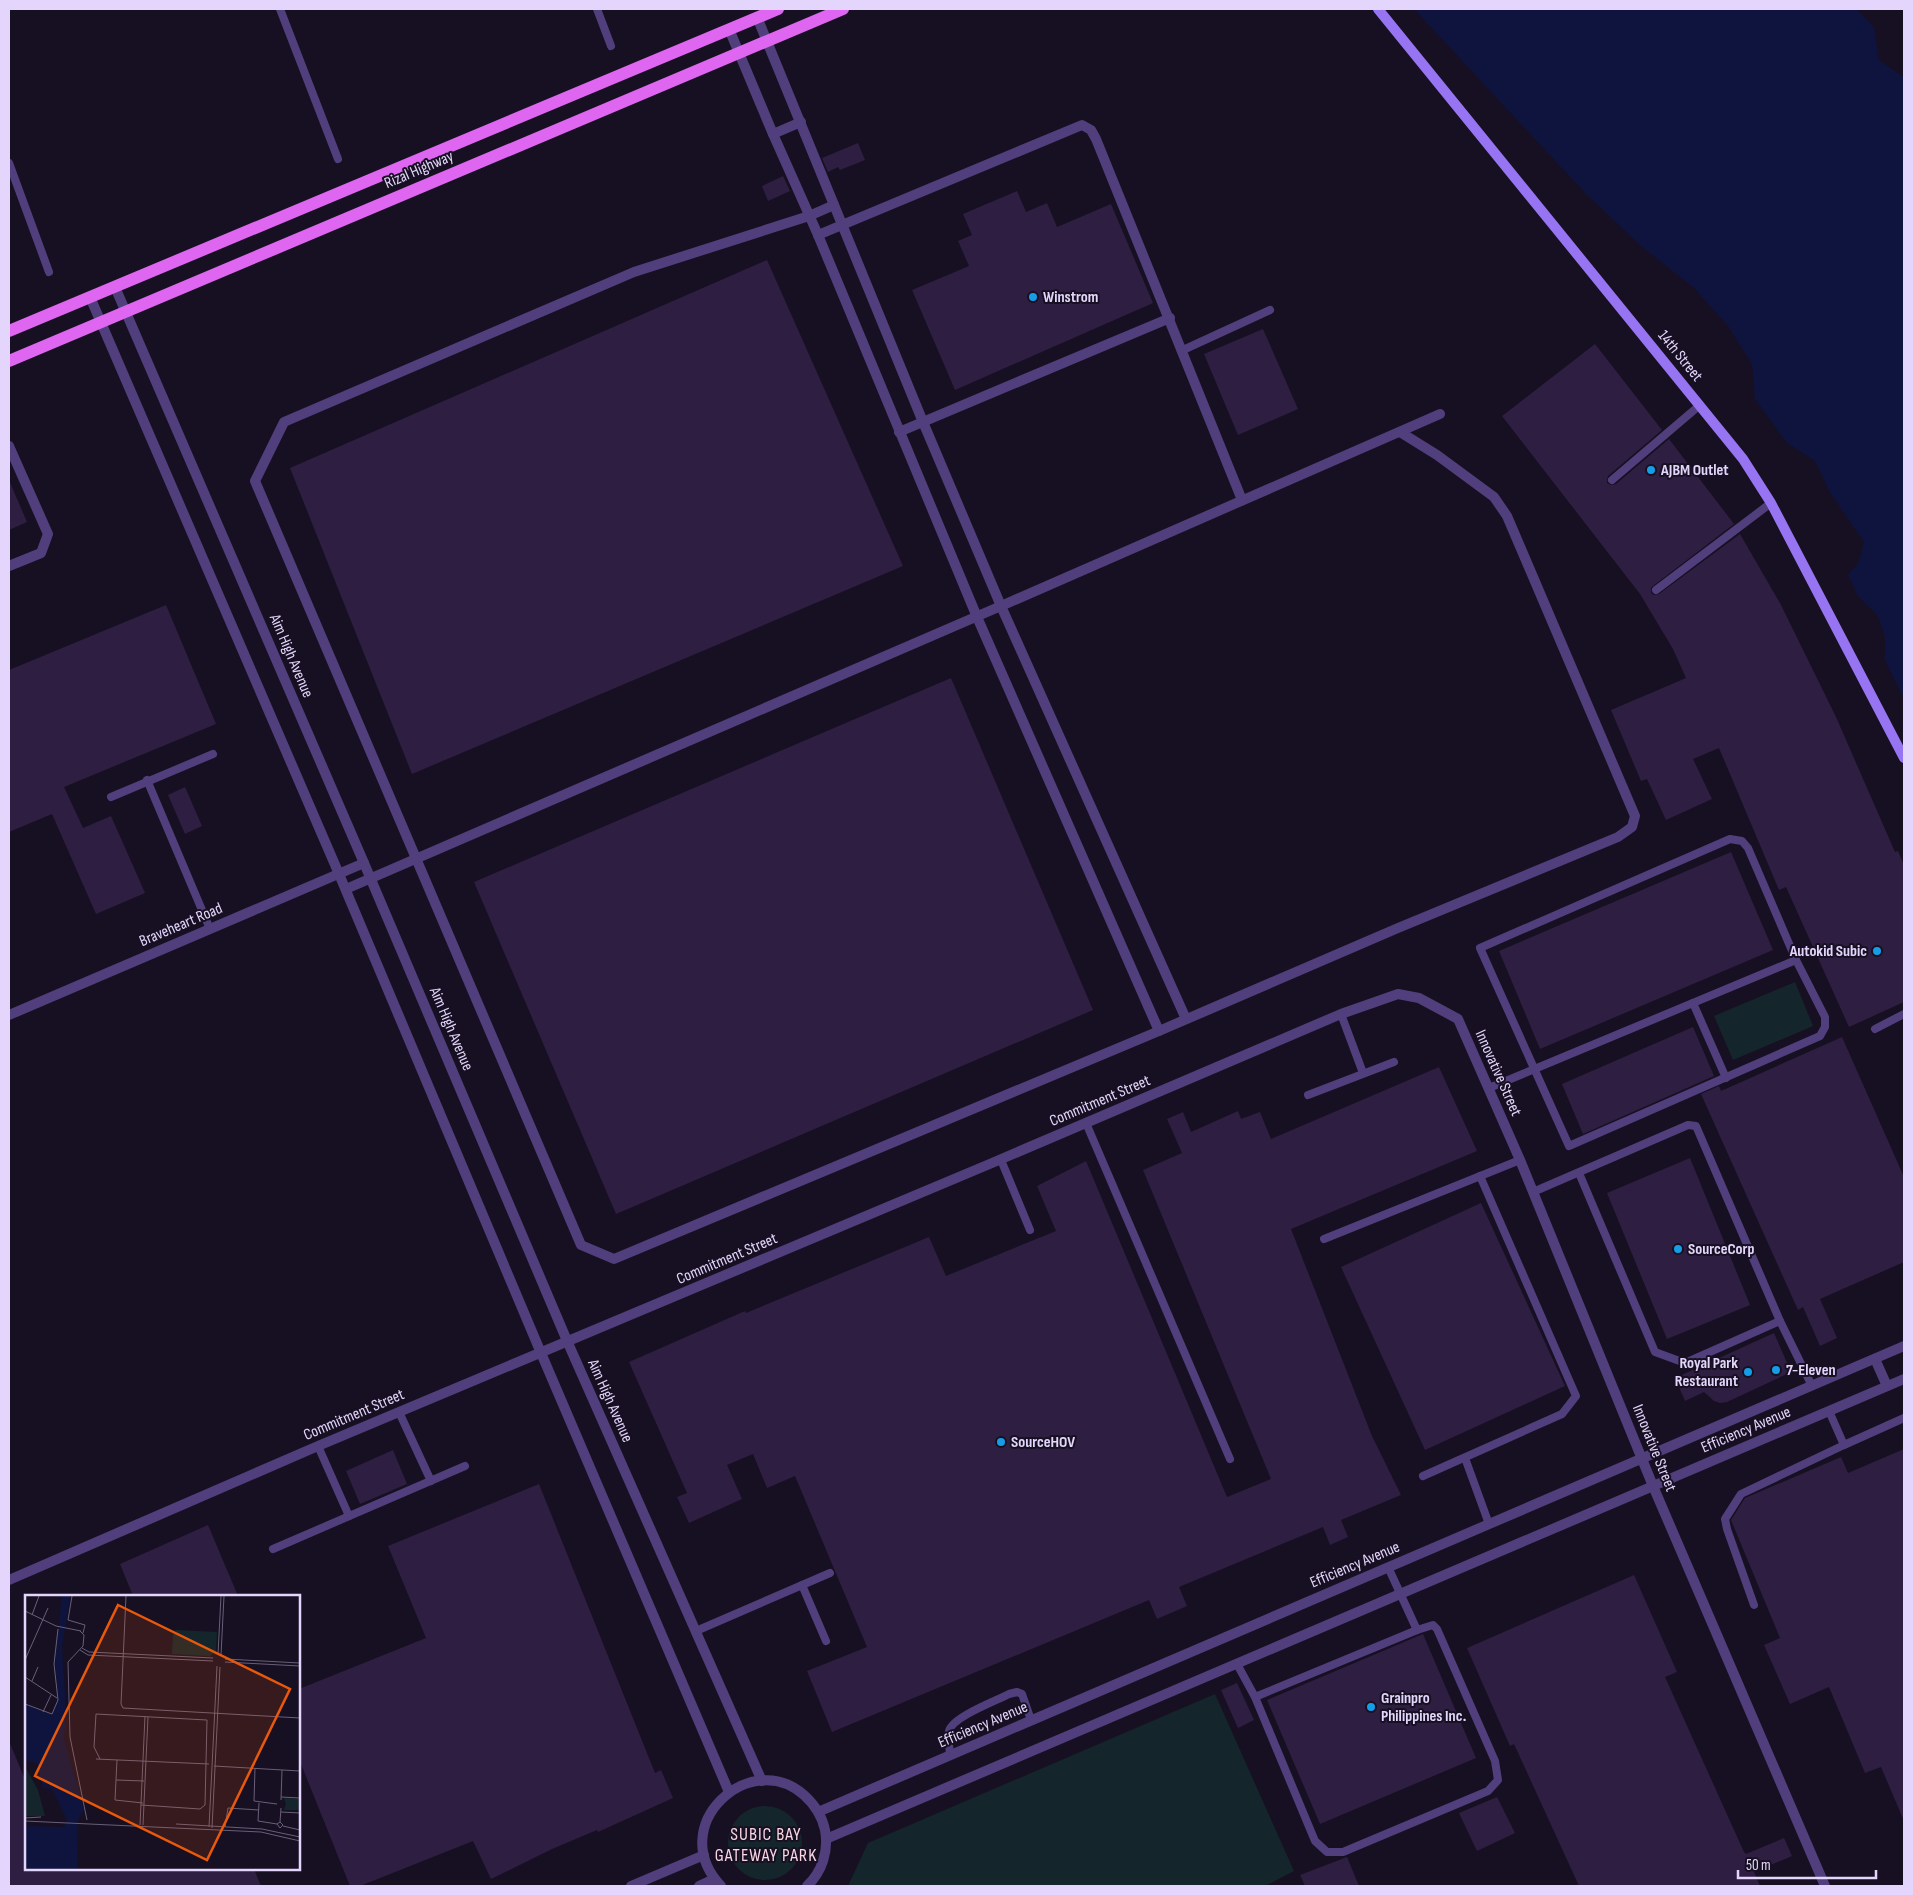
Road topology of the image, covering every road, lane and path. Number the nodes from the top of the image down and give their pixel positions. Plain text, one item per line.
1 (280, 9) edge
2 (597, 9) edge
3 (778, 9) edge
4 (843, 9) edge
5 (1378, 9) edge
6 (757, 17) junction
7 (729, 29) junction
8 (767, 41) junction
9 (611, 46) dead end
10 (739, 53) junction
11 (801, 122) junction
12 (773, 134) junction
13 (338, 159) dead end
14 (9, 164) edge
15 (834, 205) junction
16 (809, 216) junction
17 (842, 225) junction
18 (818, 235) junction
19 (49, 272) dead end
20 (115, 287) junction
21 (90, 297) junction
22 (1270, 310) dead end
23 (126, 311) junction
24 (1170, 318) junction
25 (101, 322) junction
26 (9, 332) edge
27 (1183, 350) junction
28 (9, 360) edge
29 (1700, 405) junction
30 (1440, 414) dead end
31 (923, 422) junction
32 (899, 432) junction
33 (1400, 432) junction
34 (9, 446) edge
35 (1612, 480) dead end
36 (1242, 500) junction
37 (1771, 503) junction
38 (9, 566) edge
39 (1656, 590) dead end
40 (1001, 606) junction
41 (978, 617) junction
42 (213, 754) dead end
43 (1904, 758) edge
44 (148, 780) junction
45 (111, 796) dead end
46 (415, 859) junction
47 (364, 863) junction
48 (340, 874) junction
49 (371, 878) junction
50 (346, 889) junction
51 (210, 929) junction
52 (1796, 960) junction
53 (1693, 1003) junction
54 (1341, 1014) junction
55 (1904, 1014) edge
56 (9, 1015) edge
57 (1186, 1019) junction
58 (1458, 1019) joint
59 (1875, 1029) dead end
60 (1159, 1031) junction
61 (1394, 1062) dead end
62 (1534, 1069) junction
63 (1363, 1073) junction
64 (1726, 1078) junction
65 (1489, 1088) junction
66 (1308, 1095) dead end
67 (1086, 1123) junction
68 (1000, 1160) junction
69 (1520, 1160) junction
70 (1579, 1173) junction
71 (1480, 1176) junction
72 (1533, 1192) junction
73 (1030, 1230) dead end
74 (1324, 1239) dead end
75 (1780, 1321) junction
76 (568, 1343) junction
77 (1904, 1346) edge
78 (541, 1353) junction
79 (1874, 1359) junction
80 (1904, 1379) edge
81 (1812, 1386) junction
82 (1887, 1386) junction
83 (1829, 1411) junction
84 (400, 1412) junction
85 (1904, 1418) edge
86 (1844, 1445) junction
87 (318, 1446) junction
88 (1465, 1458) junction
89 (1642, 1458) junction
90 (1230, 1459) dead end
91 (465, 1466) dead end
92 (1424, 1476) dead end
93 (431, 1481) junction
94 (1653, 1486) junction
95 (349, 1516) junction
96 (1489, 1524) junction
97 (272, 1549) dead end
98 (1388, 1567) junction
99 (830, 1573) dead end
100 (9, 1580) edge
101 (802, 1585) junction
102 (1401, 1594) junction
103 (1754, 1605) dead end
104 (1417, 1630) junction
105 (696, 1631) junction
106 (826, 1641) dead end
107 (1237, 1664) junction
108 (1255, 1698) junction
109 (1031, 1720) junction
110 (950, 1755) junction
111 (762, 1781) junction
112 (729, 1792) junction
113 (818, 1812) junction
114 (826, 1839) junction
115 (704, 1855) junction
116 (718, 1883) edge
117 (631, 1886) edge
118 (698, 1886) edge
119 (807, 1886) edge
120 (1825, 1886) edge

1 - 13 lane
2 - 9 lane
3 - 6 main road, Rizal Highway
4 - 8 main road, Rizal Highway
5 - 29 main road, 14th Street
6 - 7 main road, Rizal Highway
6 - 8 street
7 - 10 street
7 - 20 main road, Rizal Highway
8 - 10 main road, Rizal Highway
8 - 11 street
10 - 12 street
10 - 23 main road, Rizal Highway
11 - 12 street
11 - 15 street
12 - 16 street
14 - 19 lane
15 - 16 street
15 - 17 street
16 - 18 street
16 - 46 street
17 - 18 street
17 - 24 street
17 - 31 street
18 - 32 street
20 - 21 main road, Rizal Highway
20 - 23 street, Aim High Avenue
21 - 25 street
21 - 26 main road, Rizal Highway
22 - 27 lane
23 - 25 main road, Rizal Highway
23 - 47 street, Aim High Avenue
24 - 27 street
24 - 31 street
25 - 28 main road, Rizal Highway
25 - 48 street
27 - 36 street
29 - 35 lane
29 - 37 main road, 14th Street
30 - 33 street
31 - 32 street
31 - 40 street
32 - 41 street
33 - 36 street
33 - 57 street
34 - 38 street
36 - 40 street
37 - 39 lane
37 - 43 main road, 14th Street
40 - 41 street
40 - 57 street
41 - 46 street
41 - 60 street
42 - 44 lane
44 - 45 lane
44 - 51 lane
46 - 49 street
46 - 60 street
47 - 48 street, Braveheart Road
47 - 49 street, Aim High Avenue
48 - 50 street
48 - 51 street, Braveheart Road
49 - 50 street
49 - 76 street, Aim High Avenue
50 - 78 street
51 - 56 street, Braveheart Road
52 - 53 lane
52 - 62 lane
52 - 64 lane
53 - 62 lane
53 - 64 lane
54 - 58 street, Commitment Street
54 - 63 lane
54 - 67 street, Commitment Street
55 - 59 lane
57 - 60 street
58 - 65 street, Innovative Street
61 - 63 lane
62 - 64 lane
62 - 65 lane
63 - 66 lane
65 - 69 street, Innovative Street
67 - 68 street, Commitment Street
67 - 90 lane
68 - 73 lane
68 - 76 street, Commitment Street
69 - 71 lane
69 - 72 street, Innovative Street
70 - 72 lane
70 - 75 lane
70 - 75 lane
71 - 74 lane
71 - 88 lane
72 - 89 street, Innovative Street
75 - 81 lane
76 - 78 street, Commitment Street
76 - 105 street, Aim High Avenue
77 - 79 street, Efficiency Avenue
78 - 84 street, Commitment Street
78 - 112 street
79 - 81 street, Efficiency Avenue
79 - 82 street
80 - 82 street, Efficiency Avenue
81 - 89 street, Efficiency Avenue
82 - 83 street, Efficiency Avenue
83 - 86 lane
83 - 94 street, Efficiency Avenue
84 - 87 street, Commitment Street
84 - 93 lane
85 - 86 lane
86 - 103 lane
87 - 95 lane
87 - 100 street, Commitment Street
88 - 92 lane
88 - 96 lane
89 - 94 street, Innovative Street
89 - 96 street, Efficiency Avenue
91 - 93 lane
93 - 95 lane
94 - 102 street, Efficiency Avenue
94 - 120 street, Innovative Street
95 - 97 lane
96 - 98 street, Efficiency Avenue
98 - 102 lane
98 - 109 street, Efficiency Avenue
99 - 101 lane
101 - 105 lane
101 - 106 lane
102 - 104 lane
102 - 107 street, Efficiency Avenue
104 - 108 lane
104 - 108 lane
105 - 111 street, Aim High Avenue
107 - 108 lane
107 - 114 street, Efficiency Avenue
109 - 110 street, Efficiency Avenue
109 - 110 lane
110 - 113 street, Efficiency Avenue
111 - 112 street
111 - 113 street
112 - 115 street
113 - 114 street
114 - 119 street
115 - 116 street
115 - 117 street
116 - 118 street

